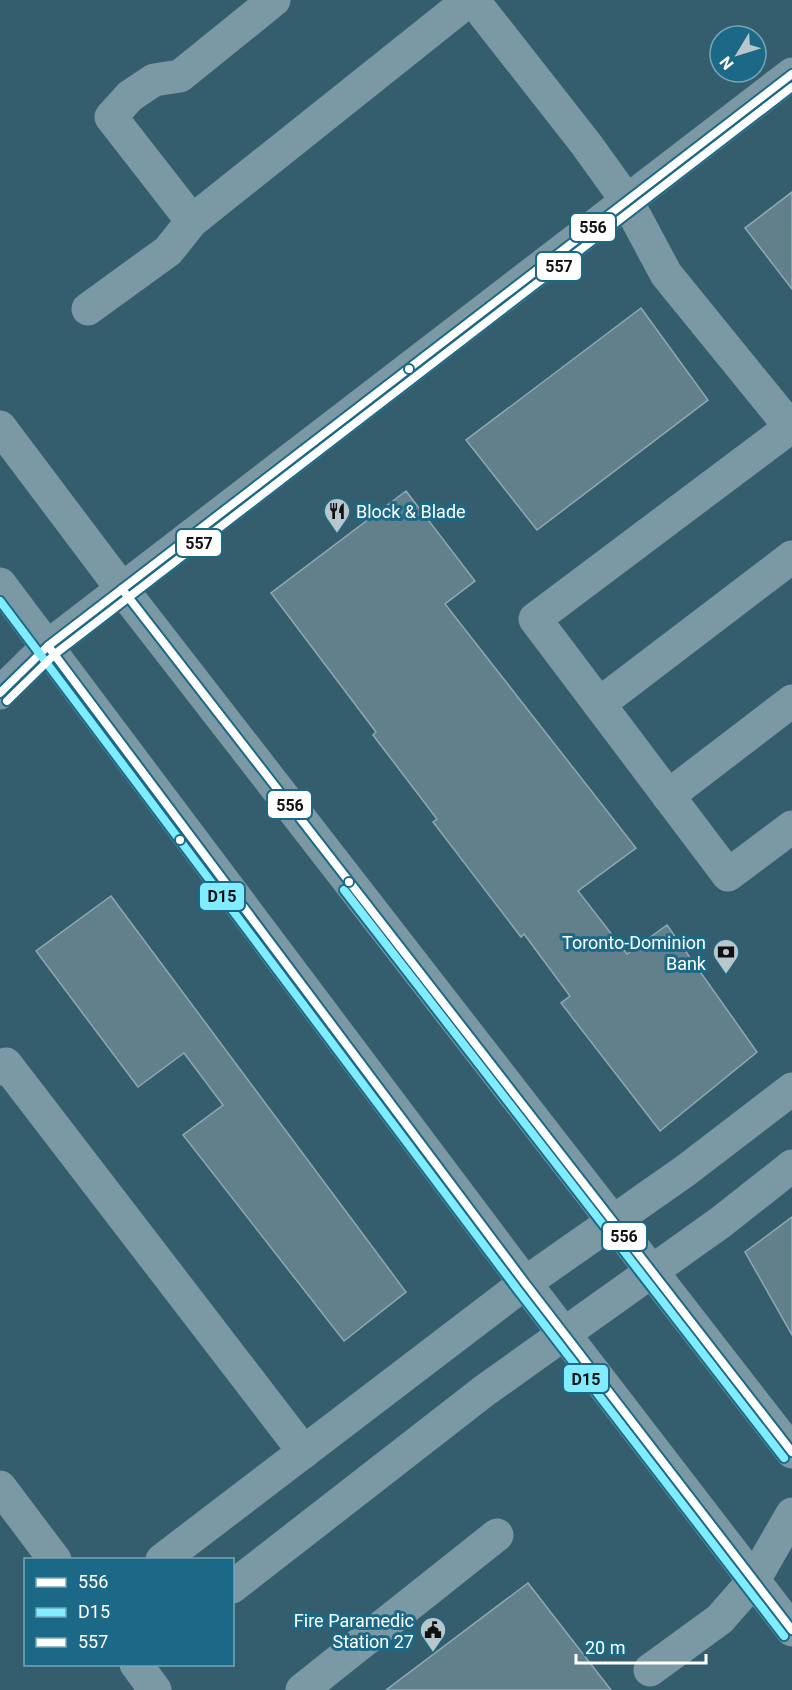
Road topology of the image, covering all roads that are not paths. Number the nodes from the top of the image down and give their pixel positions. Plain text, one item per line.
1 (274, 0) edge
2 (471, 0) edge
3 (792, 74) edge
4 (627, 201) junction
5 (192, 221) junction
6 (88, 309) dead end
7 (0, 427) edge
8 (792, 427) edge
9 (792, 557) edge
10 (0, 584) edge
11 (122, 589) junction
12 (48, 646) junction
13 (0, 693) edge
14 (792, 700) edge
15 (599, 704) junction
16 (668, 796) junction
17 (792, 827) edge
18 (0, 1069) edge
19 (792, 1089) edge
20 (792, 1167) edge
21 (614, 1220) junction
22 (652, 1271) junction
23 (525, 1282) junction
24 (565, 1333) junction
25 (304, 1452) junction
26 (792, 1452) edge
27 (0, 1487) edge
28 (792, 1514) edge
29 (498, 1535) dead end
30 (53, 1558) edge
31 (165, 1558) edge
32 (754, 1580) junction
33 (234, 1585) edge
34 (792, 1630) edge
35 (137, 1666) edge
36 (650, 1670) dead end
37 (155, 1690) edge
38 (302, 1690) edge

1 - 5 street
2 - 4 street
2 - 5 street
3 - 4 street
4 - 8 street
4 - 11 street
5 - 6 street
7 - 11 street
8 - 15 street
9 - 15 street
10 - 12 street
11 - 12 street
11 - 21 street
12 - 13 street
12 - 23 street
14 - 16 street
15 - 16 street
16 - 17 street
18 - 25 street
19 - 21 street
20 - 22 street
21 - 22 street
21 - 23 street
22 - 24 street
22 - 26 street
23 - 24 street
23 - 25 street
24 - 32 street
24 - 33 street
25 - 31 street
27 - 30 street
28 - 32 street
29 - 38 street
32 - 34 street
32 - 36 street
35 - 37 street

